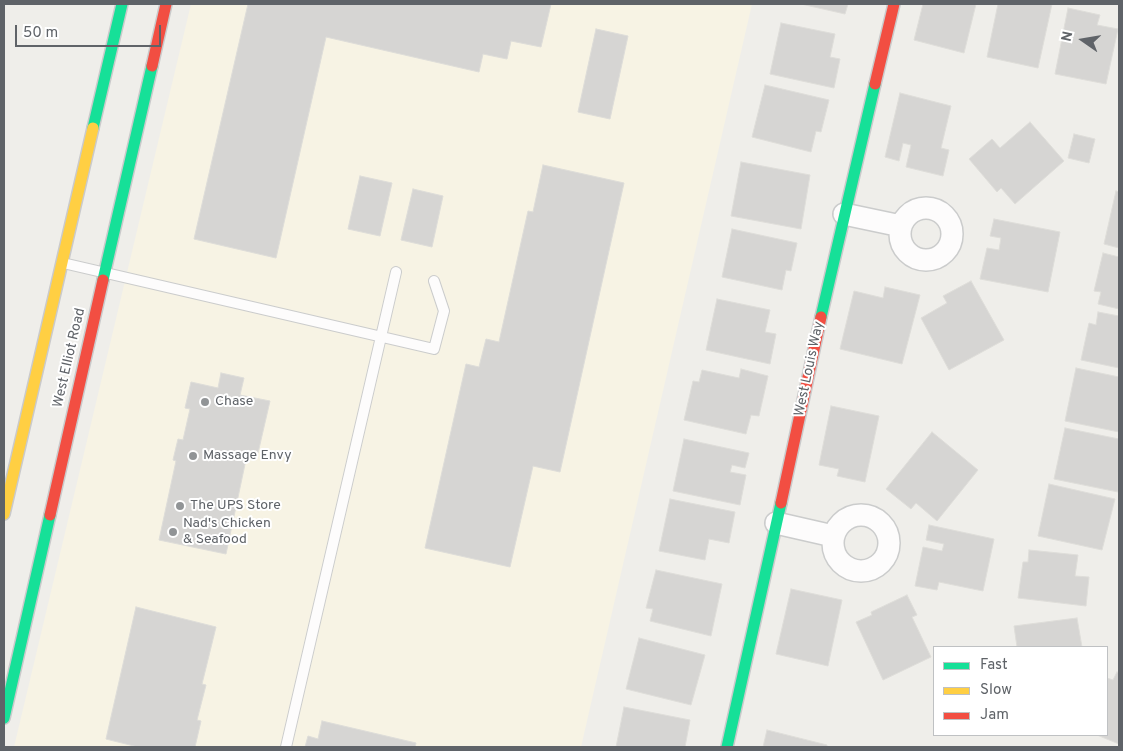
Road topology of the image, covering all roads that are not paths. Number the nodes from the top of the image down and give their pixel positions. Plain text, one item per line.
1 (122, 4) edge
2 (166, 4) edge
3 (894, 4) edge
4 (844, 214) junction
5 (900, 226) dead end
6 (62, 262) junction
7 (105, 272) junction
8 (396, 272) dead end
9 (434, 281) dead end
10 (381, 337) junction
11 (4, 514) edge
12 (776, 523) junction
13 (833, 536) dead end
14 (4, 718) edge
15 (286, 747) edge
16 (727, 747) edge

1 - 6 main road
2 - 7 main road, West Elliot Road
3 - 4 main road, West Louis Way
4 - 5 street
4 - 12 main road, West Louis Way
6 - 7 lane
6 - 11 main road
7 - 10 lane
7 - 14 main road, West Elliot Road
8 - 10 lane
9 - 10 lane
10 - 15 lane
12 - 13 street
12 - 16 main road, West Louis Way

